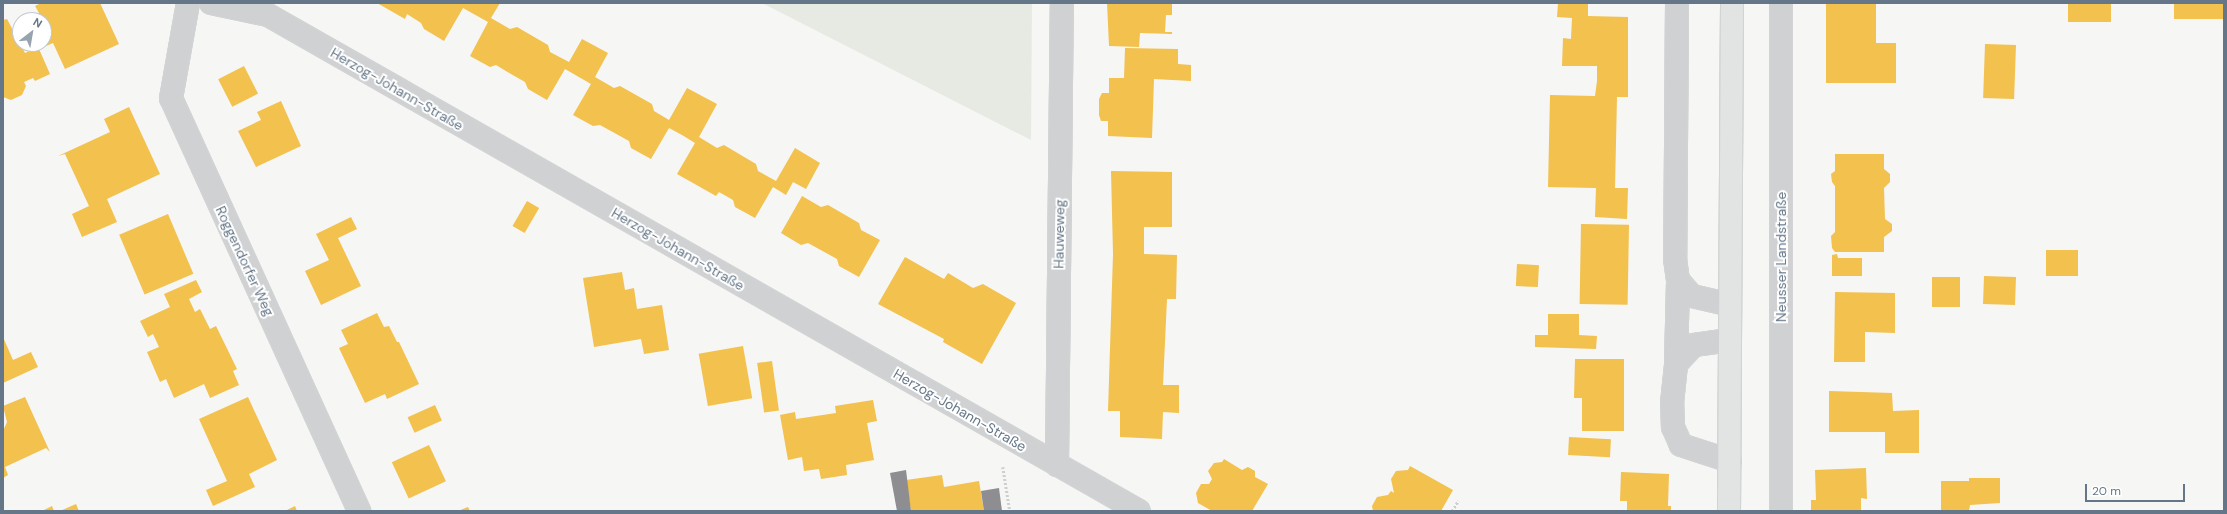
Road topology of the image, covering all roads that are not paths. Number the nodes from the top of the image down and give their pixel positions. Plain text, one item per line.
1 (188, 3) edge
2 (211, 3) edge
3 (1062, 3) edge
4 (1677, 3) edge
5 (1732, 3) edge
6 (1781, 3) edge
7 (1678, 280) junction
8 (1730, 305) junction
9 (1730, 340) junction
10 (1676, 364) junction
11 (1730, 461) junction
12 (1057, 465) junction
13 (360, 511) edge
14 (1139, 511) edge
15 (1729, 511) edge
16 (1781, 511) edge

1 - 13 street, Roggendorfer Weg
2 - 12 street, Herzog-Johann-Straße
3 - 12 street, Hauweweg
4 - 7 street
5 - 8 main road
6 - 16 street, Neusser Landstraße
7 - 8 street
7 - 10 street
8 - 9 main road
9 - 10 street
9 - 11 main road
10 - 11 street
11 - 15 main road
12 - 14 street, Herzog-Johann-Straße

